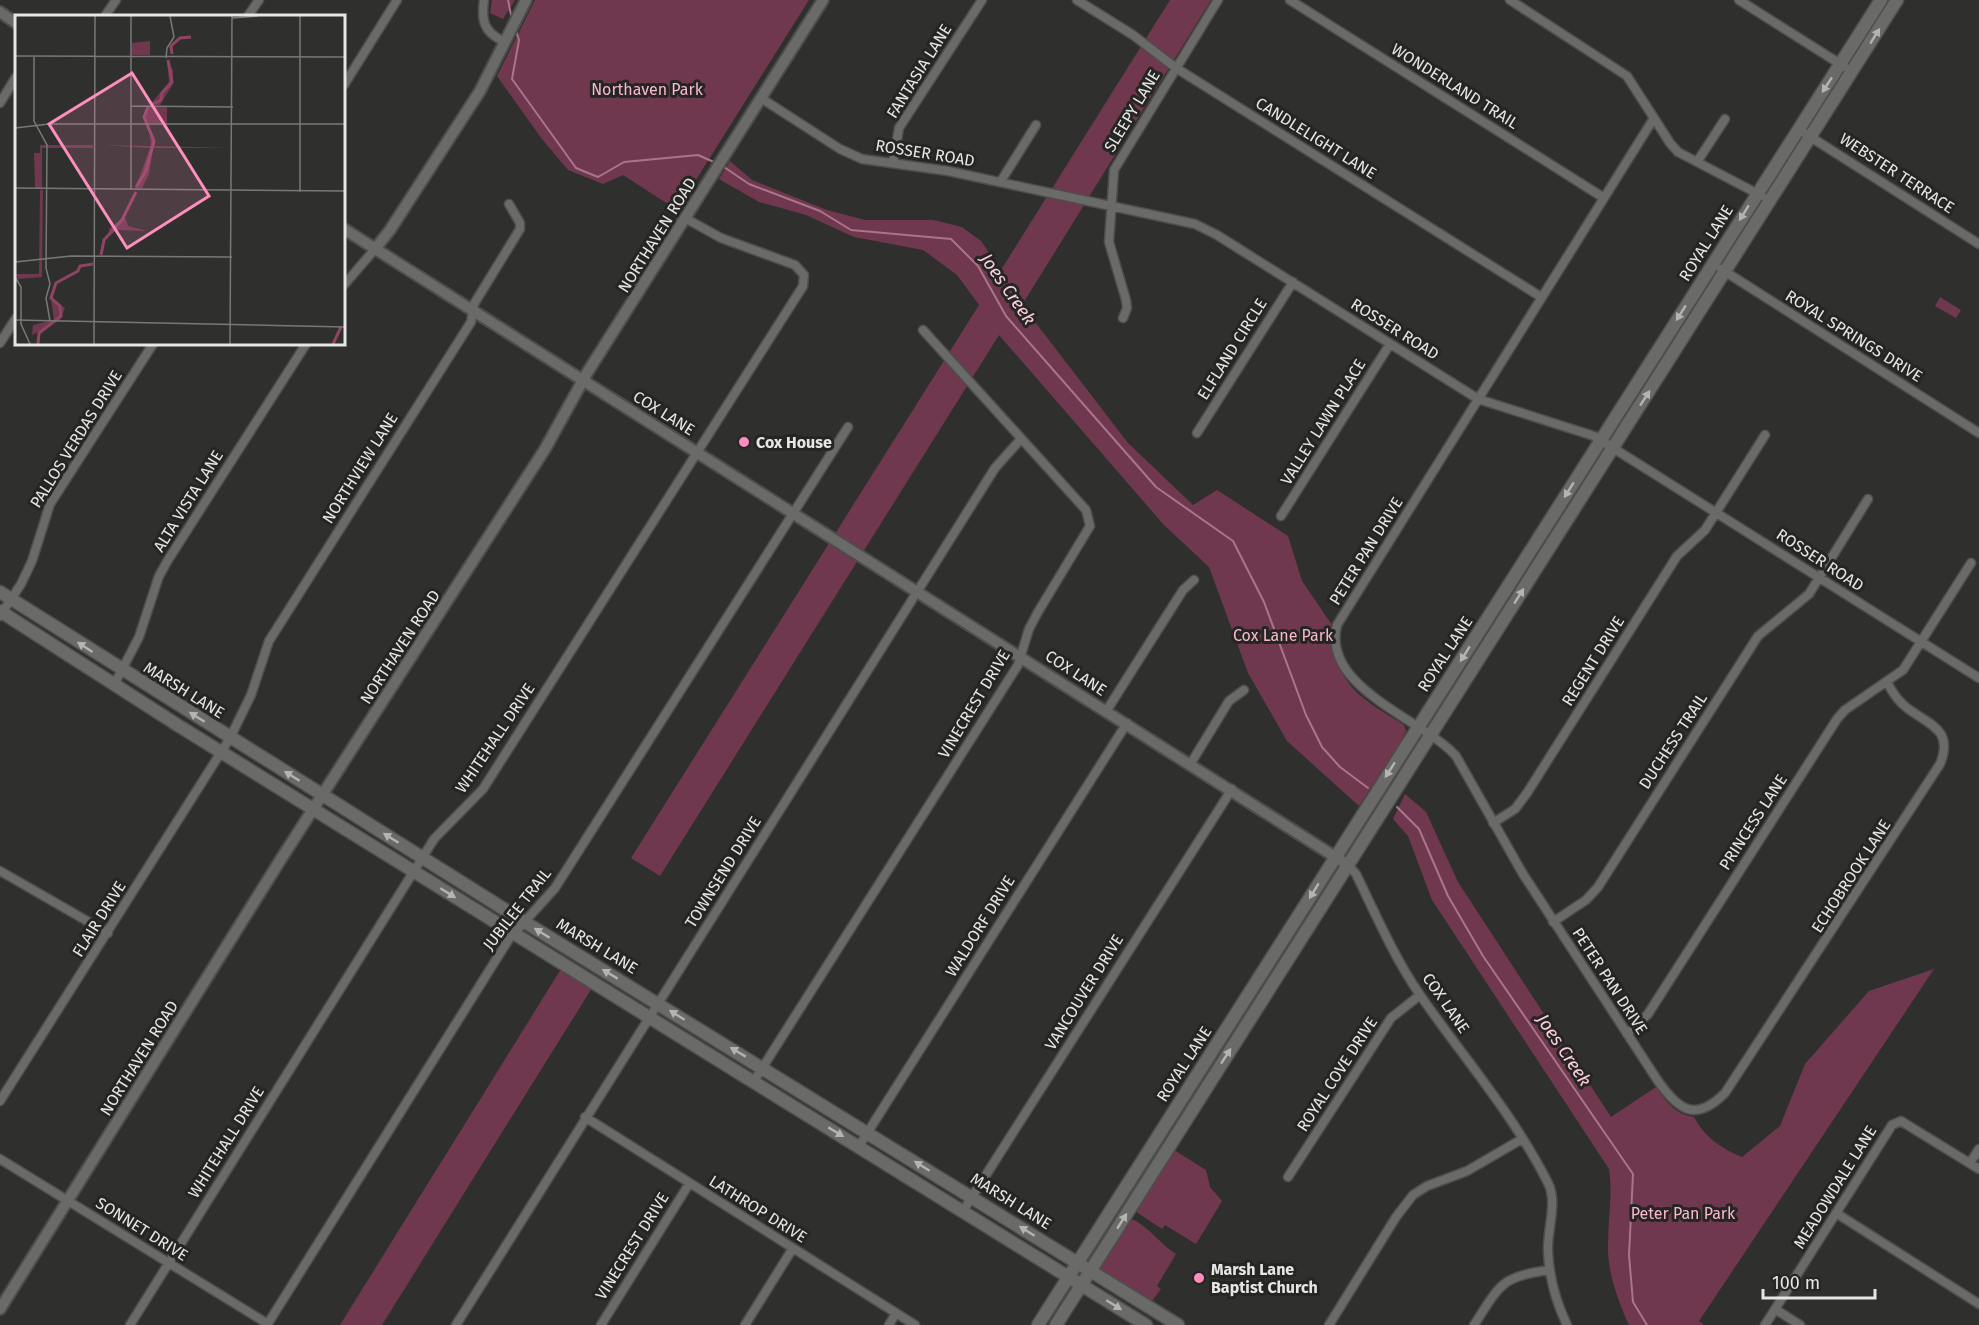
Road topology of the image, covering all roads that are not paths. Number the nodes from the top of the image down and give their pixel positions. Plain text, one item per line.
1 (116, 0) edge
2 (259, 0) edge
3 (397, 0) edge
4 (484, 0) edge
5 (525, 0) edge
6 (823, 0) edge
7 (982, 0) edge
8 (1077, 0) edge
9 (1218, 0) edge
10 (1290, 0) edge
11 (1510, 0) edge
12 (1739, 0) edge
13 (1881, 0) edge
14 (1897, 0) edge
15 (0, 12) edge
16 (106, 15) edge
17 (249, 15) edge
18 (15, 22) edge
19 (505, 38) junction
20 (1840, 64) junction
21 (1176, 68) junction
22 (1853, 72) junction
23 (15, 79) edge
24 (345, 83) edge
25 (761, 98) junction
26 (0, 103) edge
27 (1654, 118) junction
28 (1725, 119) dead end
29 (1036, 125) dead end
30 (1798, 129) junction
31 (1811, 136) junction
32 (1698, 162) junction
33 (893, 163) junction
34 (1001, 181) junction
35 (1756, 193) junction
36 (1604, 198) junction
37 (1770, 201) junction
38 (509, 204) dead end
39 (1110, 205) junction
40 (685, 218) junction
41 (345, 230) edge
42 (1979, 244) edge
43 (375, 249) junction
44 (1713, 264) junction
45 (1725, 272) junction
46 (1293, 282) junction
47 (345, 284) edge
48 (1541, 297) junction
49 (473, 311) junction
50 (1123, 318) dead end
51 (15, 320) edge
52 (923, 330) dead end
53 (0, 343) edge
54 (1390, 344) junction
55 (152, 345) edge
56 (305, 345) edge
57 (582, 381) junction
58 (1478, 399) junction
59 (848, 427) dead end
60 (1197, 433) dead end
61 (1979, 433) edge
62 (1765, 435) dead end
63 (1022, 440) junction
64 (1601, 440) junction
65 (1613, 448) junction
66 (698, 452) junction
67 (1868, 500) dead end
68 (793, 512) junction
69 (1717, 513) junction
70 (1281, 516) dead end
71 (1971, 563) dead end
72 (1819, 578) junction
73 (1194, 580) dead end
74 (918, 591) junction
75 (0, 592) edge
76 (11, 600) junction
77 (1, 614) edge
78 (1922, 642) junction
79 (1022, 656) junction
80 (122, 670) junction
81 (1979, 678) edge
82 (1887, 682) junction
83 (114, 685) junction
84 (1244, 690) dead end
85 (1107, 711) junction
86 (1127, 723) junction
87 (1419, 726) junction
88 (1432, 734) junction
89 (230, 738) junction
90 (220, 752) junction
91 (1191, 763) junction
92 (1232, 789) junction
93 (322, 795) junction
94 (313, 809) junction
95 (1493, 823) junction
96 (1335, 855) junction
97 (422, 857) junction
98 (1348, 865) junction
99 (0, 871) edge
100 (413, 871) junction
101 (523, 921) junction
102 (1553, 922) junction
103 (108, 933) junction
104 (513, 934) junction
105 (1274, 954) junction
106 (1287, 963) junction
107 (1420, 994) junction
108 (658, 1003) junction
109 (648, 1016) junction
110 (1627, 1034) junction
111 (763, 1067) junction
112 (754, 1081) junction
113 (1725, 1093) joint
114 (0, 1101) edge
115 (1172, 1113) junction
116 (585, 1117) junction
117 (1184, 1121) junction
118 (868, 1132) junction
119 (1522, 1138) junction
120 (859, 1146) junction
121 (1979, 1149) edge
122 (0, 1159) edge
123 (1970, 1163) junction
124 (1979, 1169) edge
125 (1288, 1177) dead end
126 (689, 1184) junction
127 (972, 1197) junction
128 (68, 1200) junction
129 (963, 1211) junction
130 (1836, 1213) junction
131 (793, 1248) junction
132 (1077, 1262) junction
133 (169, 1263) junction
134 (1090, 1270) junction
135 (1550, 1270) junction
136 (1068, 1276) junction
137 (1081, 1285) junction
138 (1979, 1304) edge
139 (1775, 1309) junction
140 (0, 1310) edge
141 (896, 1313) junction
142 (268, 1324) edge
143 (130, 1325) edge
144 (456, 1325) edge
145 (601, 1325) edge
146 (745, 1325) edge
147 (889, 1325) edge
148 (915, 1325) edge
149 (1038, 1325) edge
150 (1056, 1325) edge
151 (1146, 1325) edge
152 (1178, 1325) edge
153 (1329, 1325) edge
154 (1474, 1325) edge
155 (1567, 1325) edge
156 (1765, 1325) edge
157 (1800, 1325) edge

1 - 16 street
2 - 17 street
3 - 24 street
4 - 19 street
5 - 19 street
6 - 25 street, NORTHAVEN ROAD
7 - 33 street, FANTASIA LANE
8 - 21 street, CANDLELIGHT LANE
9 - 21 street, SLEEPY LANE
10 - 36 street, WONDERLAND TRAIL
11 - 27 street
12 - 20 street
13 - 20 main road, ROYAL LANE
22 -> 14 main road, ROYAL LANE
15 - 18 street
19 - 43 street
20 - 22 street
20 -> 30 main road, ROYAL LANE
21 - 39 street, SLEEPY LANE
21 - 48 street, CANDLELIGHT LANE
22 - 31 main road, ROYAL LANE
23 - 26 street
25 - 33 street, ROSSER ROAD
25 - 40 street, NORTHAVEN ROAD
27 - 32 street
27 - 36 street, PETER PAN DRIVE
28 - 32 street
29 - 34 street
30 - 31 street, WEBSTER TERRACE
30 - 35 main road, ROYAL LANE
31 - 37 main road, ROYAL LANE
31 - 42 street, WEBSTER TERRACE
32 - 35 street
33 - 34 street, ROSSER ROAD
34 - 39 street, ROSSER ROAD
35 - 37 street
35 -> 44 main road, ROYAL LANE
36 - 48 street, PETER PAN DRIVE
37 - 45 main road, ROYAL LANE
38 - 49 street, NORTHVIEW LANE
39 - 46 street, ROSSER ROAD
39 - 50 street, SLEEPY LANE
40 - 57 street, NORTHAVEN ROAD
40 - 66 street, WHITEHALL DRIVE
41 - 43 street, COX LANE
43 - 47 street
43 - 49 street, COX LANE
44 - 45 street, ROYAL SPRINGS DRIVE
44 -> 64 main road, ROYAL LANE
45 - 61 street, ROYAL SPRINGS DRIVE
65 -> 45 main road, ROYAL LANE
46 - 54 street, ROSSER ROAD
46 - 60 street, ELFLAND CIRCLE
48 - 58 street, PETER PAN DRIVE
49 - 57 street, COX LANE
49 - 89 street, NORTHVIEW LANE
51 - 53 street
52 - 63 street, VINECREST DRIVE
54 - 58 street, ROSSER ROAD
54 - 70 street, VALLEY LAWN PLACE
55 - 76 street, PALLOS VERDAS DRIVE
56 - 80 street, ALTA VISTA LANE
57 - 66 street, COX LANE
57 - 93 street, NORTHAVEN ROAD
58 - 64 street, ROSSER ROAD
58 - 87 street, PETER PAN DRIVE
59 - 68 street, JUBILEE TRAIL
62 - 69 street, REGENT DRIVE
63 - 74 street, TOWNSEND DRIVE
63 - 79 street, VINECREST DRIVE
64 - 65 street, ROSSER ROAD
64 -> 87 main road, ROYAL LANE
65 - 69 street, ROSSER ROAD
88 -> 65 main road, ROYAL LANE
66 - 68 street, COX LANE
66 - 97 street, WHITEHALL DRIVE
67 - 72 street, DUCHESS TRAIL
68 - 74 street, COX LANE
68 - 101 street, JUBILEE TRAIL
69 - 72 street, ROSSER ROAD
69 - 95 street, REGENT DRIVE
71 - 78 street, PRINCESS LANE
72 - 78 street, ROSSER ROAD
72 - 102 street, DUCHESS TRAIL
73 - 85 street
74 - 79 street, COX LANE
74 - 108 street, TOWNSEND DRIVE
75 - 76 main road, MARSH LANE
76 - 77 street, PALLOS VERDAS DRIVE
80 -> 76 main road, MARSH LANE
77 - 83 main road, MARSH LANE
78 - 81 street, ROSSER ROAD
78 - 82 street, PRINCESS LANE
79 - 85 street, COX LANE
79 - 111 street, VINECREST DRIVE
80 - 83 street, ALTA VISTA LANE
89 -> 80 main road, MARSH LANE
82 - 110 street, PRINCESS LANE
82 - 113 street, ECHOBROOK LANE
83 - 90 main road, MARSH LANE
84 - 91 street
85 - 86 street, COX LANE
86 - 91 street, COX LANE
86 - 118 street, WALDORF DRIVE
87 - 88 street, PETER PAN DRIVE
87 -> 96 main road, ROYAL LANE
88 - 95 street, PETER PAN DRIVE
88 - 98 main road, ROYAL LANE
89 - 90 street, NORTHVIEW LANE
93 -> 89 main road, MARSH LANE
90 - 94 main road, MARSH LANE
90 - 103 street, FLAIR DRIVE
91 - 92 street, COX LANE
92 - 96 street, COX LANE
92 - 127 street, VANCOUVER DRIVE
93 - 94 street, NORTHAVEN ROAD
97 -> 93 main road, MARSH LANE
94 - 100 main road, MARSH LANE
94 - 128 street, NORTHAVEN ROAD
95 - 102 street, PETER PAN DRIVE
96 - 98 street, COX LANE
96 -> 105 main road, ROYAL LANE
97 - 100 street, WHITEHALL DRIVE
97 - 101 main road, MARSH LANE
98 - 106 main road, ROYAL LANE
98 - 107 street, COX LANE
99 - 103 street
100 -> 104 main road, MARSH LANE
100 - 133 street, WHITEHALL DRIVE
101 - 104 street, JUBILEE TRAIL
108 -> 101 main road, MARSH LANE
102 - 110 street, PETER PAN DRIVE
103 - 114 street, FLAIR DRIVE
104 - 109 main road, MARSH LANE
104 - 142 street, JUBILEE TRAIL
105 - 106 main road
105 - 115 main road, ROYAL LANE
117 -> 106 main road, ROYAL LANE
107 - 119 street, COX LANE
107 - 125 street, ROYAL COVE DRIVE
108 - 109 street, TOWNSEND DRIVE
111 -> 108 main road, MARSH LANE
109 - 112 main road, MARSH LANE
109 - 116 street, TOWNSEND DRIVE
110 - 113 street, PETER PAN DRIVE
111 - 112 street, VINECREST DRIVE
111 - 118 main road, MARSH LANE
112 -> 120 main road, MARSH LANE
115 - 117 main road
115 - 132 main road, ROYAL LANE
116 - 126 street, LATHROP DRIVE
116 - 144 street, TOWNSEND DRIVE
134 -> 117 main road, ROYAL LANE
118 - 120 street, WALDORF DRIVE
127 -> 118 main road, MARSH LANE
119 - 135 street, COX LANE
119 - 153 street
120 - 129 main road, MARSH LANE
121 - 123 street
122 - 128 street, SONNET DRIVE
123 - 124 street
123 - 130 street, MEADOWDALE LANE
126 - 131 street, LATHROP DRIVE
126 - 145 street, VINECREST DRIVE
127 - 129 street, VANCOUVER DRIVE
132 -> 127 main road, MARSH LANE
128 - 133 street, SONNET DRIVE
128 - 140 street, NORTHAVEN ROAD
129 - 136 main road, MARSH LANE
130 - 138 street
130 - 139 street, MEADOWDALE LANE
131 - 141 street, LATHROP DRIVE
131 - 146 street
132 - 134 main road, MARSH LANE
132 - 136 main road, ROYAL LANE
133 - 142 street, SONNET DRIVE
133 - 143 street, WHITEHALL DRIVE
134 - 137 main road, ROYAL LANE
134 - 152 main road, MARSH LANE
135 - 154 street
135 - 155 street, COX LANE
136 - 137 main road, MARSH LANE
136 - 149 main road, ROYAL LANE
137 - 150 main road, ROYAL LANE
137 -> 151 main road, MARSH LANE
139 - 156 street, MEADOWDALE LANE
139 - 157 street
141 - 147 street
141 - 148 street, LATHROP DRIVE

